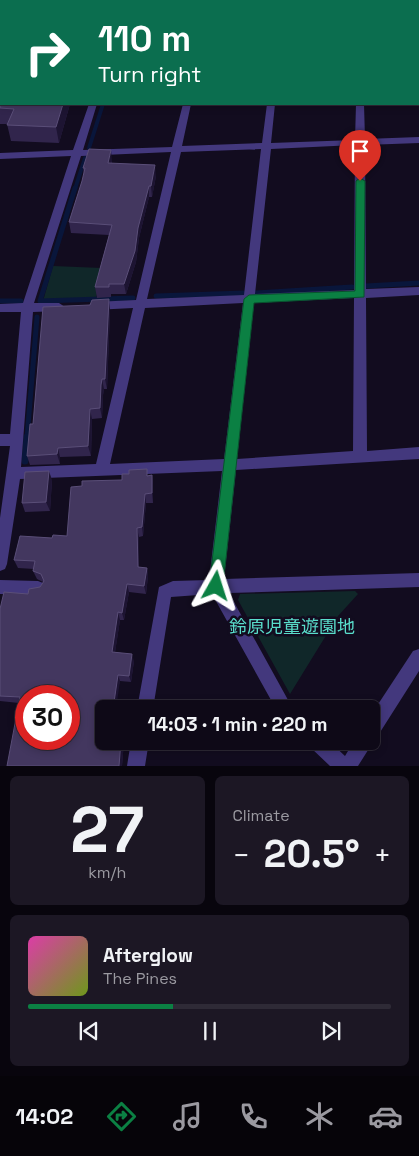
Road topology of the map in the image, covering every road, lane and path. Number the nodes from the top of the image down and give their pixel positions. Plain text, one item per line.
1 (93, 105) edge
2 (187, 105) edge
3 (271, 105) edge
4 (360, 105) edge
5 (419, 140) edge
6 (360, 143) junction
7 (266, 146) junction
8 (175, 150) junction
9 (78, 153) junction
10 (0, 156) edge
11 (419, 291) edge
12 (360, 294) junction
13 (249, 299) junction
14 (140, 304) junction
15 (0, 308) edge
16 (27, 308) junction
17 (0, 440) edge
18 (16, 440) junction
19 (419, 453) edge
20 (360, 456) junction
21 (229, 465) junction
22 (102, 468) junction
23 (14, 473) junction
24 (5, 502) edge
25 (0, 564) edge
26 (419, 580) edge
27 (216, 586) junction
28 (0, 587) edge
29 (38, 588) edge
30 (419, 657) edge
31 (146, 700) edge
32 (280, 700) edge
33 (380, 716) edge
34 (139, 750) edge
35 (326, 750) edge
36 (358, 750) edge
37 (136, 766) edge
38 (343, 766) edge
39 (348, 766) edge

1 - 9 street
2 - 8 street
3 - 7 street
4 - 6 street
5 - 6 street
6 - 7 street
6 - 12 street
7 - 8 street
7 - 13 street
8 - 9 street
8 - 14 street
9 - 10 street
9 - 16 street
11 - 12 street
12 - 13 street
12 - 20 street
13 - 14 street
13 - 21 street
14 - 16 street
14 - 22 street
15 - 16 street
16 - 18 street
17 - 18 street
18 - 23 street
19 - 20 street
20 - 21 street
21 - 22 street
21 - 27 street
22 - 23 street
23 - 24 street
24 - 25 street
26 - 27 street
27 - 31 street
27 - 32 street
28 - 29 street
30 - 33 street
34 - 37 street
35 - 38 street
36 - 39 street

